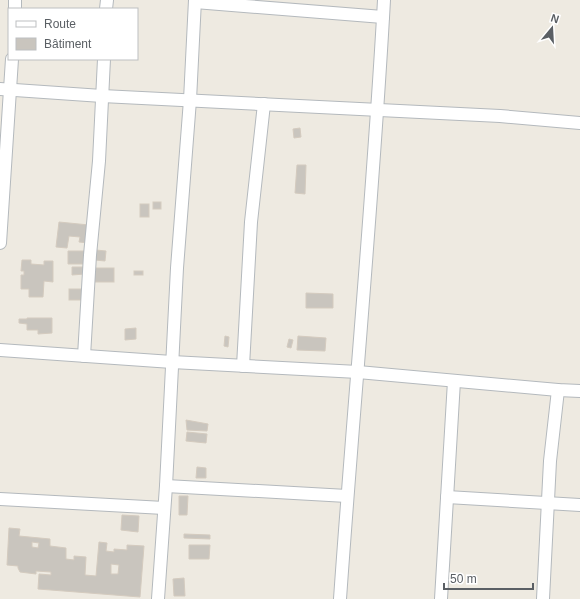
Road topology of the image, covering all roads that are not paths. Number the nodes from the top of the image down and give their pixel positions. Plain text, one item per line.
1 (384, 0) edge
2 (195, 1) edge
3 (383, 17) junction
4 (12, 60) edge
5 (104, 60) edge
6 (5, 90) edge
7 (102, 96) junction
8 (190, 100) junction
9 (264, 104) junction
10 (377, 110) junction
11 (580, 123) edge
12 (0, 243) edge
13 (0, 350) edge
14 (84, 356) junction
15 (172, 362) junction
16 (243, 366) junction
17 (358, 372) junction
18 (454, 381) junction
19 (558, 390) junction
20 (580, 391) edge
21 (166, 486) junction
22 (347, 496) junction
23 (447, 497) junction
24 (0, 499) edge
25 (549, 503) junction
26 (580, 505) edge
27 (164, 508) junction
28 (158, 599) edge
29 (340, 599) edge
30 (441, 599) edge
31 (543, 599) edge

1 - 3 street
2 - 3 street
2 - 8 street
3 - 10 street
4 - 6 street
5 - 7 street
6 - 7 street
6 - 12 street
7 - 8 street
7 - 14 street
8 - 9 street
8 - 15 street
9 - 10 street
9 - 16 street
10 - 11 street
10 - 17 street
13 - 14 street
14 - 15 street
15 - 16 street
15 - 21 street
16 - 17 street
17 - 18 street
17 - 22 street
18 - 19 street
18 - 23 street
19 - 20 street
19 - 25 street
21 - 22 street
21 - 27 street
22 - 29 street
23 - 25 street
23 - 30 street
24 - 27 street
25 - 26 street
25 - 31 street
27 - 28 street

